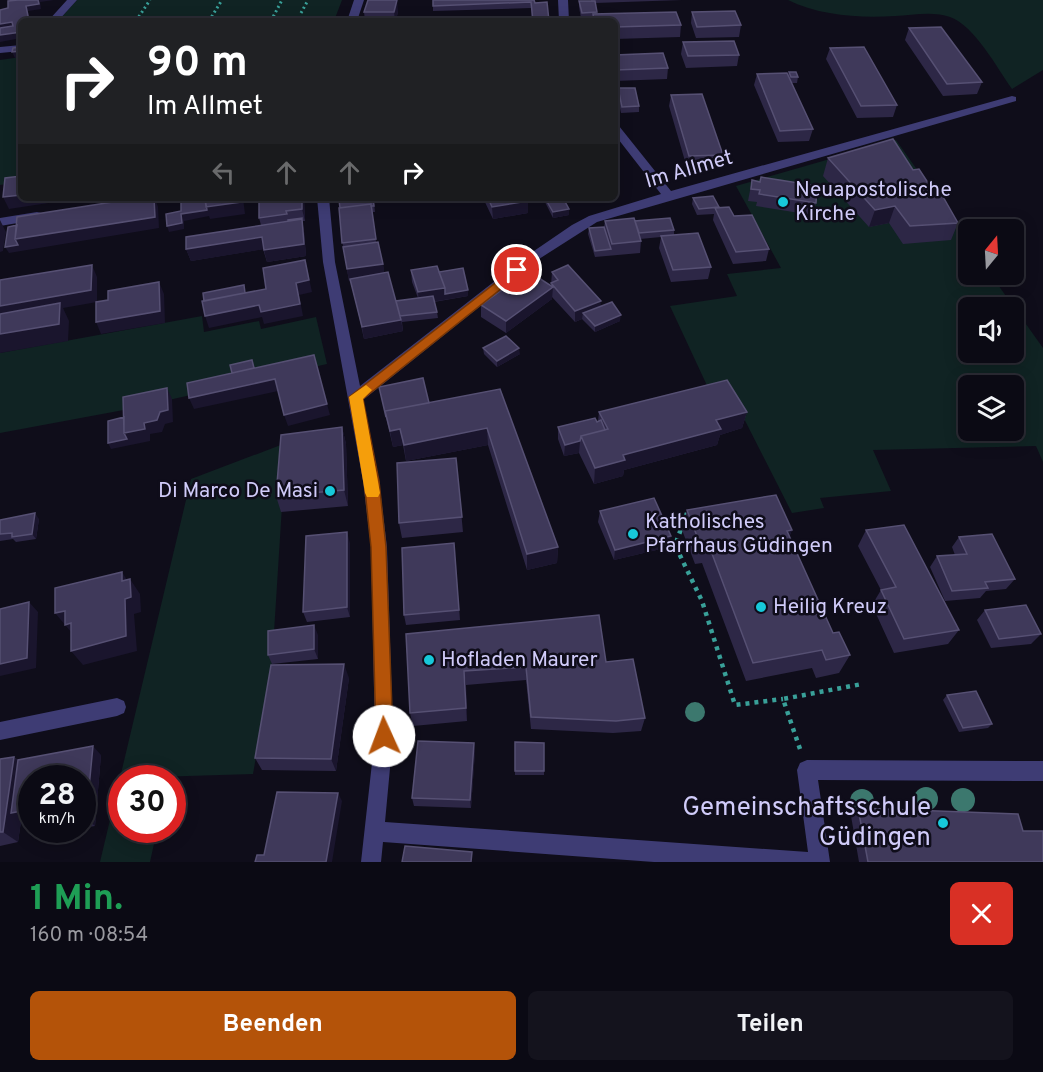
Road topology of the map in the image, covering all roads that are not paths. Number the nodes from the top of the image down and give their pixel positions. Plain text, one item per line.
1 (72, 0) edge
2 (359, 0) edge
3 (563, 0) edge
4 (56, 18) edge
5 (353, 18) edge
6 (564, 18) edge
7 (18, 48) edge
8 (0, 50) edge
9 (1012, 99) dead end
10 (618, 132) edge
11 (668, 196) junction
12 (323, 201) edge
13 (52, 214) edge
14 (0, 222) edge
15 (356, 397) junction
16 (117, 707) dead end
17 (0, 731) edge
18 (1043, 771) edge
19 (375, 831) junction
20 (371, 862) edge
21 (810, 862) edge
22 (820, 862) edge

1 - 4 street
2 - 5 street
3 - 6 street
7 - 8 street
9 - 11 street, Im Allmet
10 - 11 street
11 - 15 street, Im Allmet
12 - 15 street
13 - 14 street
15 - 19 street
16 - 17 street
18 - 22 street
19 - 20 street
19 - 21 street

